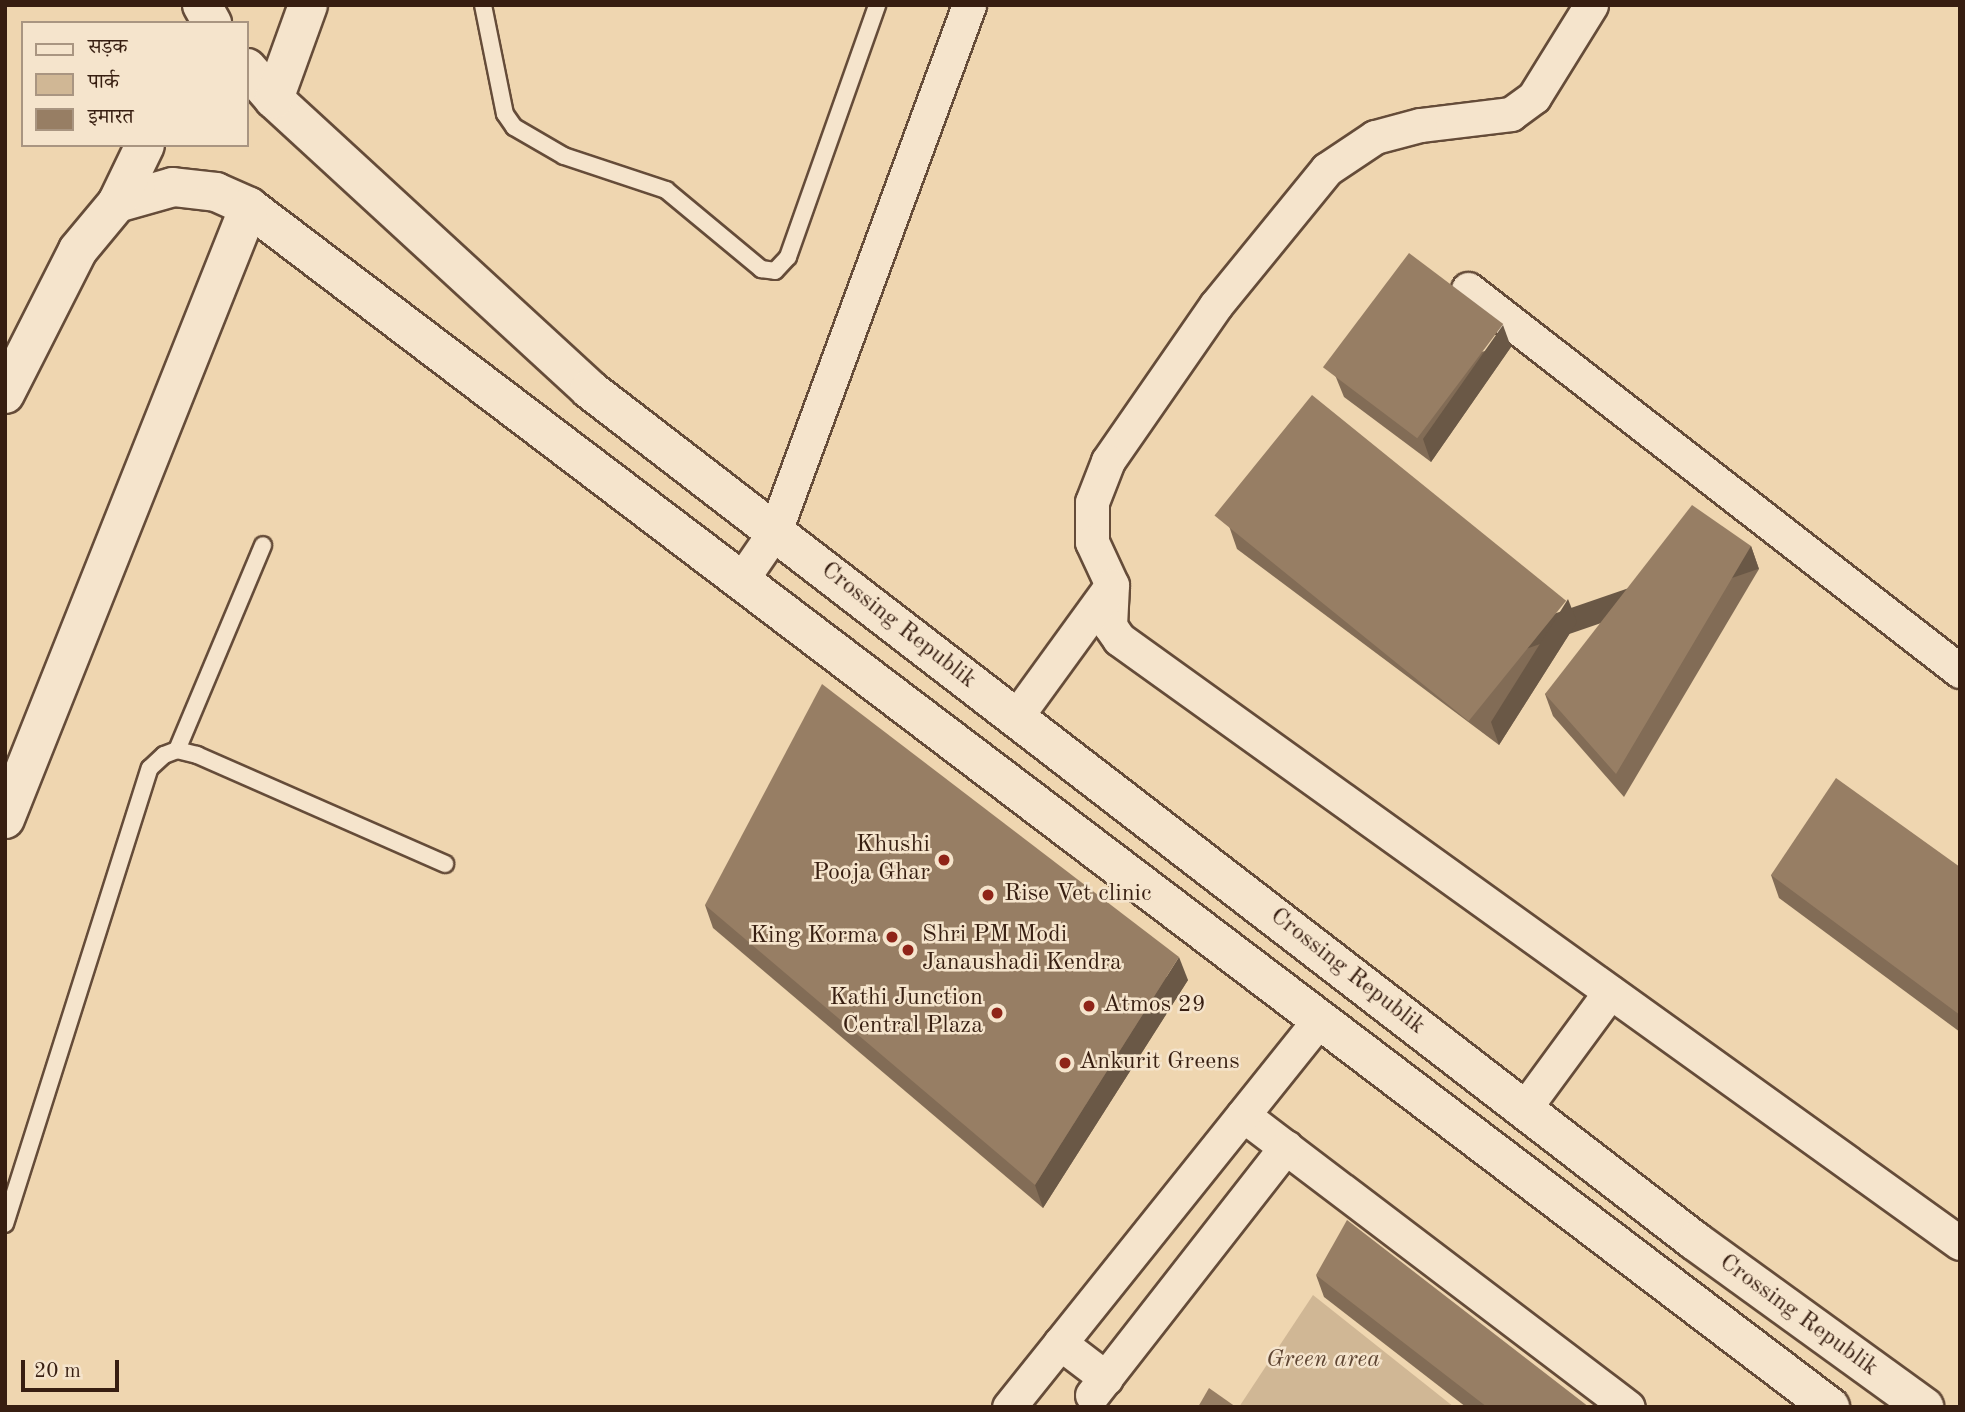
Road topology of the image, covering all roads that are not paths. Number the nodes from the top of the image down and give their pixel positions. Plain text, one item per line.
1 (200, 5) edge
2 (308, 5) edge
3 (483, 5) edge
4 (877, 5) edge
5 (969, 5) edge
6 (1591, 5) edge
7 (192, 21) edge
8 (211, 21) edge
9 (248, 69) edge
10 (274, 99) junction
11 (144, 147) edge
12 (117, 203) junction
13 (248, 207) junction
14 (1468, 289) dead end
15 (5, 394) edge
16 (775, 531) junction
17 (263, 545) dead end
18 (742, 579) junction
19 (1112, 584) junction
20 (1960, 671) edge
21 (1016, 717) junction
22 (177, 750) junction
23 (5, 819) edge
24 (445, 864) dead end
25 (1611, 992) junction
26 (1320, 1019) junction
27 (1524, 1110) junction
28 (1243, 1115) junction
29 (1286, 1147) junction
30 (5, 1224) edge
31 (1960, 1243) edge
32 (1060, 1343) junction
33 (1009, 1407) edge
34 (1628, 1407) edge
35 (1830, 1407) edge
36 (1924, 1407) edge

1 - 7 street
1 - 8 street
2 - 10 street
3 - 4 lane
5 - 16 street
6 - 19 street
9 - 10 street, Crossing Republik
10 - 16 street, Crossing Republik
11 - 12 street
12 - 13 street
12 - 15 street
13 - 18 street
13 - 23 street
14 - 20 street
16 - 18 street
16 - 21 street, Crossing Republik
17 - 22 lane
18 - 26 street
19 - 21 street
19 - 25 street
21 - 27 street, Crossing Republik
22 - 24 lane
22 - 30 lane
25 - 27 street
25 - 31 street
26 - 28 street
26 - 35 street
27 - 36 street, Crossing Republik
28 - 29 street
28 - 32 street
29 - 32 street
29 - 34 street
32 - 33 street

